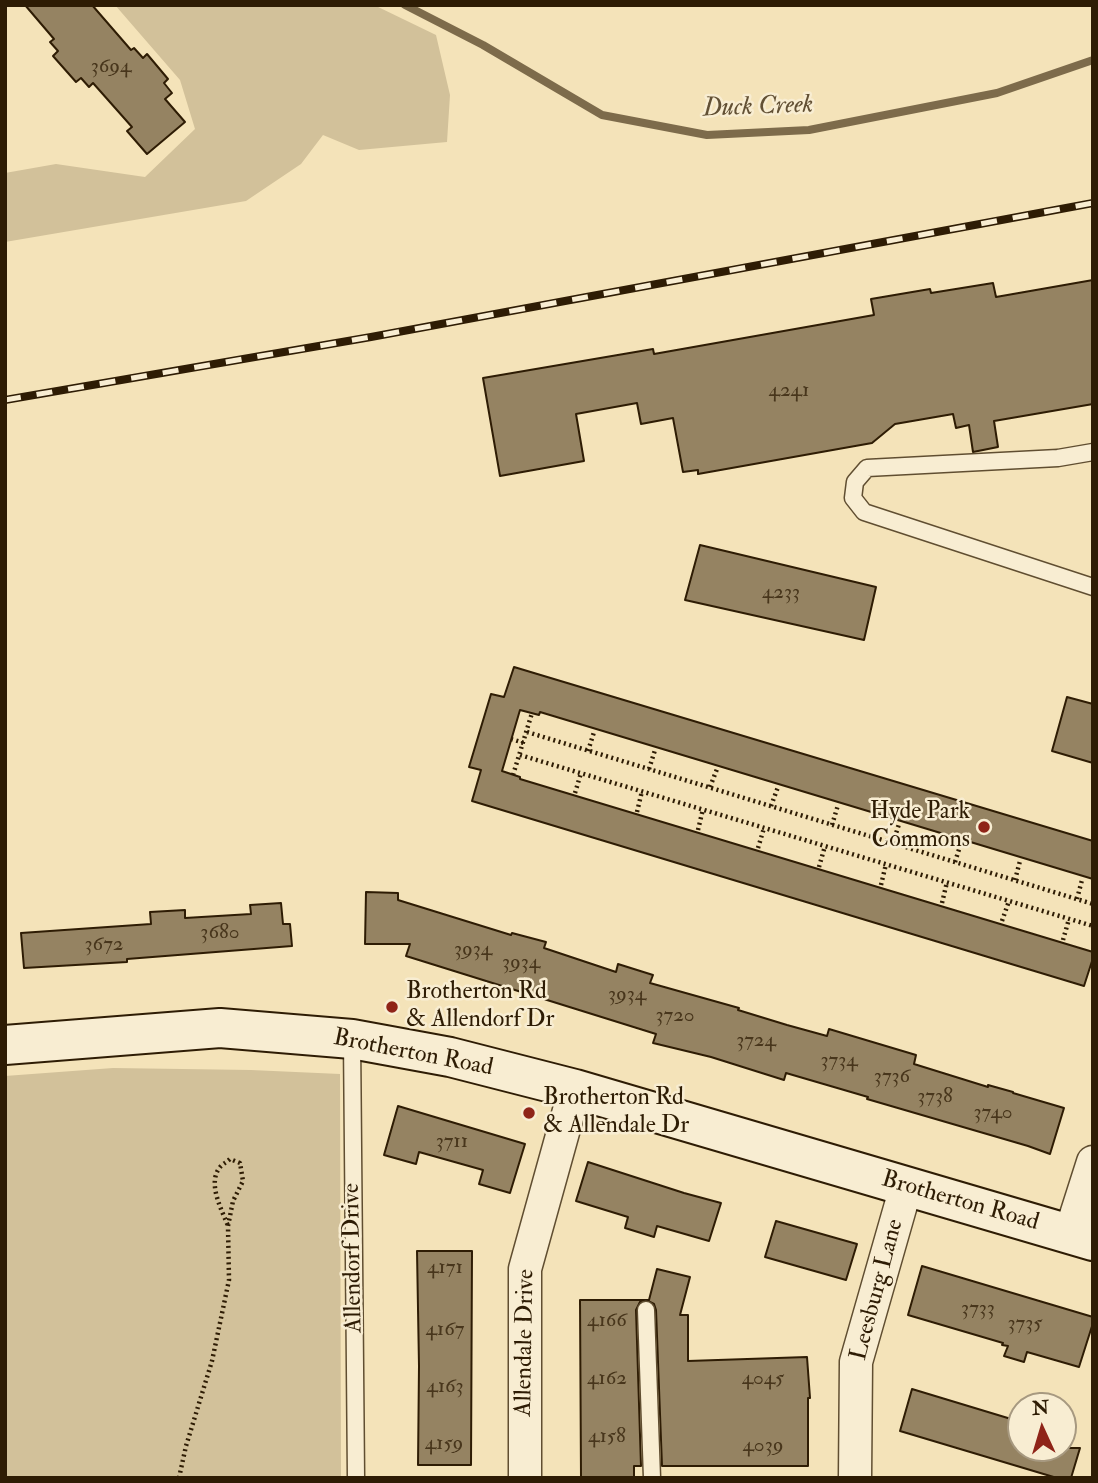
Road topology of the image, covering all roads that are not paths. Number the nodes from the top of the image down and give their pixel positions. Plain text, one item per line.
1 (1093, 452) edge
2 (1093, 587) edge
3 (352, 1039) junction
4 (5, 1045) edge
5 (575, 1089) junction
6 (1093, 1162) edge
7 (906, 1186) junction
8 (1082, 1237) edge
9 (646, 1310) dead end
10 (356, 1478) edge
11 (525, 1478) edge
12 (652, 1478) edge
13 (855, 1478) edge

1 - 2 lane
3 - 4 street, Brotherton Road
3 - 5 street, Brotherton Road
3 - 10 lane, Allendorf Drive
5 - 7 street, Brotherton Road
5 - 11 street, Allendale Drive
6 - 8 street
7 - 8 street, Brotherton Road
7 - 13 street, Leesburg Lane
9 - 12 lane

